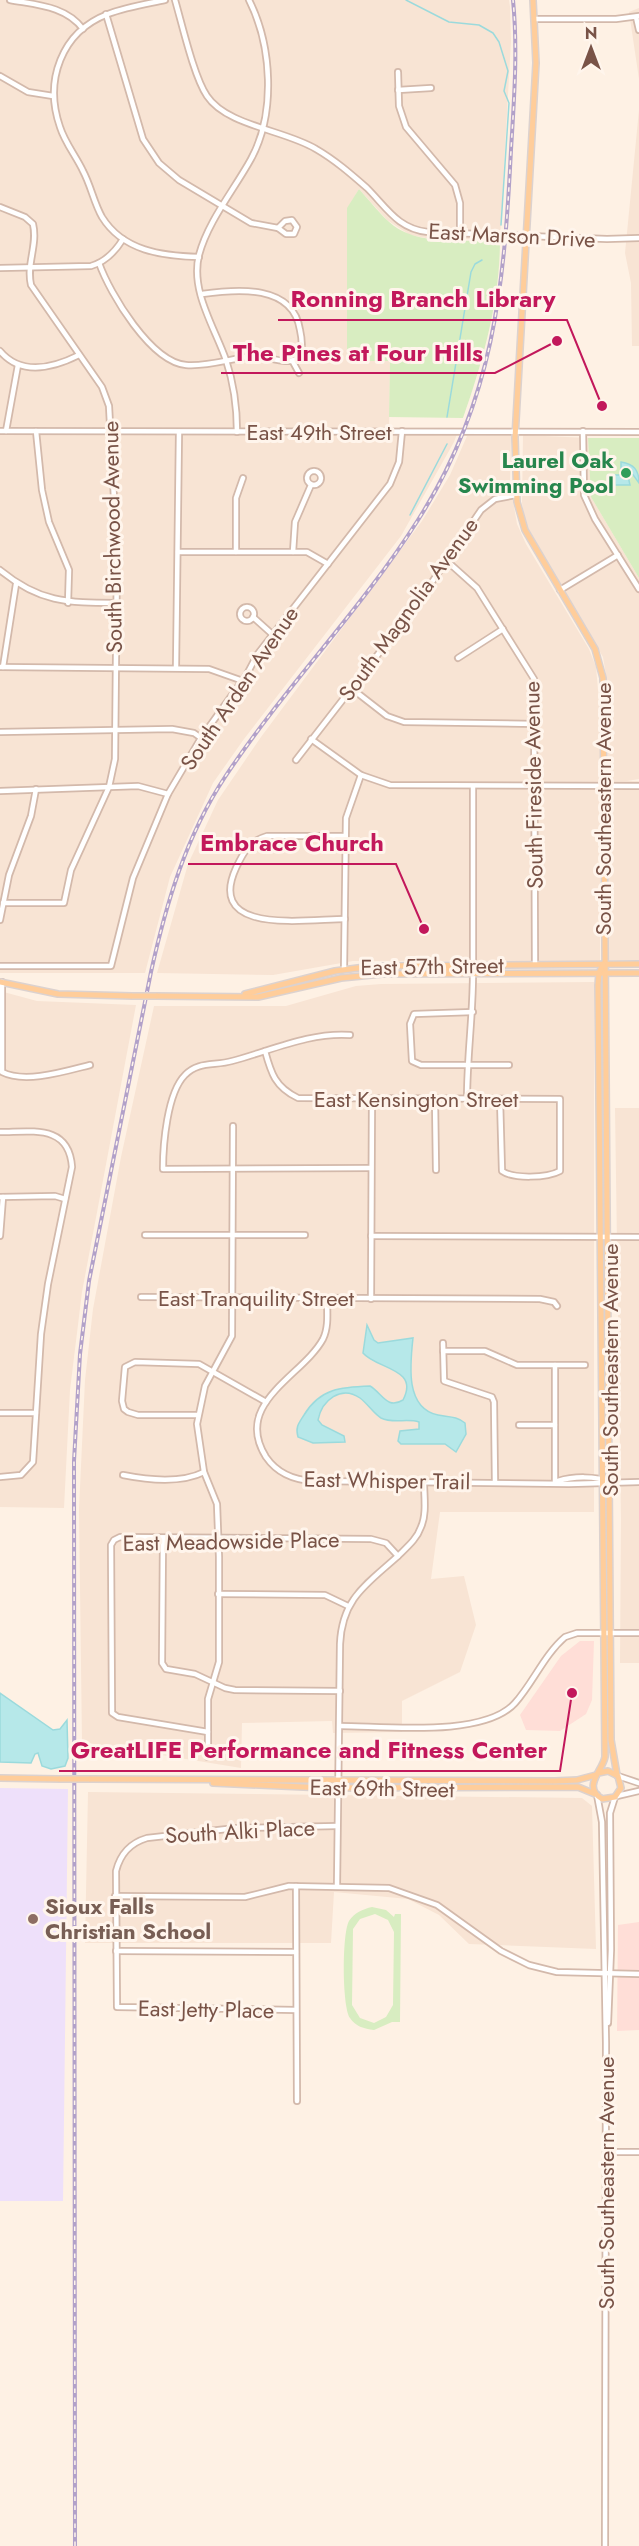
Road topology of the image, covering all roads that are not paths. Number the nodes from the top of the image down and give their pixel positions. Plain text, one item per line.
1 (10, 0) edge
2 (165, 0) edge
3 (175, 0) edge
4 (249, 0) edge
5 (533, 0) edge
6 (106, 15) junction
7 (637, 16) edge
8 (536, 19) junction
9 (83, 28) junction
10 (639, 30) edge
11 (398, 72) dead end
12 (0, 76) edge
13 (431, 88) dead end
14 (398, 90) junction
15 (53, 96) junction
16 (264, 127) junction
17 (0, 207) edge
18 (224, 207) junction
19 (278, 228) dead end
20 (459, 233) junction
21 (527, 235) junction
22 (639, 237) edge
23 (123, 239) junction
24 (199, 257) junction
25 (99, 263) junction
26 (0, 267) edge
27 (30, 268) junction
28 (202, 294) junction
29 (0, 351) edge
30 (79, 355) junction
31 (226, 360) junction
32 (293, 362) junction
33 (18, 365) junction
34 (299, 373) dead end
35 (3, 431) edge
36 (36, 431) junction
37 (110, 431) junction
38 (402, 431) junction
39 (179, 432) junction
40 (237, 432) junction
41 (515, 432) junction
42 (583, 432) junction
43 (639, 432) edge
44 (243, 478) dead end
45 (311, 484) dead end
46 (516, 495) junction
47 (178, 552) junction
48 (236, 552) junction
49 (293, 552) junction
50 (618, 555) junction
51 (448, 562) junction
52 (328, 564) junction
53 (0, 570) edge
54 (16, 584) junction
55 (560, 590) junction
56 (639, 590) edge
57 (68, 603) junction
58 (116, 603) junction
59 (253, 617) dead end
60 (503, 629) junction
61 (272, 634) junction
62 (458, 658) dead end
63 (1, 667) edge
64 (115, 668) junction
65 (176, 668) junction
66 (243, 681) junction
67 (351, 688) junction
68 (536, 724) junction
69 (115, 729) junction
70 (0, 732) edge
71 (201, 738) junction
72 (311, 740) junction
73 (296, 760) dead end
74 (361, 775) junction
75 (473, 786) junction
76 (535, 786) junction
77 (639, 786) edge
78 (109, 787) junction
79 (603, 787) junction
80 (36, 789) junction
81 (0, 791) edge
82 (168, 794) junction
83 (345, 836) junction
84 (3, 903) junction
85 (0, 920) edge
86 (345, 920) junction
87 (472, 964) junction
88 (535, 964) junction
89 (603, 964) junction
90 (639, 964) edge
91 (0, 966) edge
92 (344, 969) junction
93 (473, 973) junction
94 (599, 973) junction
95 (607, 973) junction
96 (639, 973) edge
97 (415, 974) junction
98 (1, 982) edge
99 (228, 996) junction
100 (473, 1012) junction
101 (350, 1035) dead end
102 (265, 1051) junction
103 (90, 1065) dead end
104 (467, 1065) junction
105 (509, 1065) dead end
106 (372, 1099) junction
107 (435, 1099) junction
108 (467, 1099) junction
109 (500, 1099) junction
110 (233, 1126) dead end
111 (0, 1132) edge
112 (371, 1168) junction
113 (232, 1169) junction
114 (436, 1170) dead end
115 (1, 1197) edge
116 (65, 1199) junction
117 (145, 1235) dead end
118 (232, 1235) junction
119 (305, 1235) dead end
120 (0, 1236) edge
121 (371, 1236) junction
122 (600, 1237) junction
123 (609, 1237) junction
124 (639, 1237) edge
125 (141, 1297) dead end
126 (232, 1298) junction
127 (327, 1299) junction
128 (371, 1299) junction
129 (557, 1306) dead end
130 (443, 1343) dead end
131 (443, 1351) junction
132 (555, 1365) junction
133 (585, 1365) dead end
134 (213, 1370) junction
135 (266, 1402) junction
136 (0, 1413) edge
137 (36, 1413) junction
138 (198, 1415) junction
139 (519, 1425) dead end
140 (555, 1425) junction
141 (204, 1472) junction
142 (123, 1475) dead end
143 (0, 1477) edge
144 (424, 1481) junction
145 (601, 1481) junction
146 (495, 1482) junction
147 (555, 1482) junction
148 (611, 1482) junction
149 (639, 1482) edge
150 (163, 1538) junction
151 (217, 1538) junction
152 (398, 1556) junction
153 (218, 1594) junction
154 (348, 1606) junction
155 (602, 1633) junction
156 (611, 1633) junction
157 (639, 1633) edge
158 (214, 1683) junction
159 (340, 1691) junction
160 (340, 1726) junction
161 (208, 1732) junction
162 (208, 1757) dead end
163 (598, 1774) junction
164 (618, 1775) junction
165 (0, 1778) edge
166 (338, 1779) junction
167 (166, 1780) junction
168 (639, 1783) edge
169 (338, 1788) junction
170 (639, 1791) edge
171 (597, 1795) junction
172 (616, 1796) junction
173 (337, 1826) junction
174 (296, 1886) junction
175 (337, 1886) junction
176 (115, 1896) junction
177 (116, 1951) junction
178 (296, 1952) junction
179 (603, 1974) junction
180 (611, 1974) junction
181 (639, 1974) edge
182 (117, 2007) joint
183 (296, 2010) junction
184 (606, 2043) junction
185 (297, 2101) dead end
186 (606, 2152) junction
187 (639, 2152) edge
188 (605, 2546) edge

1 - 9 street
2 - 6 street
3 - 16 street, East Marson Drive
4 - 16 street
5 - 8 main road, South Southeastern Avenue
6 - 9 street
6 - 18 street
7 - 8 street
7 - 10 street
8 - 21 main road, South Southeastern Avenue
9 - 15 street
11 - 14 street
12 - 15 street
13 - 14 street
14 - 20 street
15 - 23 street
16 - 18 street
16 - 20 street, East Marson Drive
17 - 27 street, South Birchwood Avenue
18 - 19 street
18 - 24 street
20 - 21 street, East Marson Drive
21 - 22 street, East Marson Drive
21 - 41 main road, South Southeastern Avenue
23 - 24 street
23 - 25 street
24 - 28 street
25 - 27 street
25 - 31 street
26 - 27 street
27 - 30 street, South Birchwood Avenue
28 - 31 street
28 - 32 street
29 - 33 street
30 - 33 street
30 - 37 street, South Birchwood Avenue
31 - 32 street
31 - 40 street
32 - 34 street
33 - 35 street
35 - 36 street, East 49th Street
36 - 37 street, East 49th Street
36 - 57 street
37 - 39 street, East 49th Street
37 - 58 street, South Birchwood Avenue
38 - 40 street, East 49th Street
38 - 41 street, East 49th Street
38 - 52 street, South Arden Avenue
39 - 40 street, East 49th Street
39 - 47 street
41 - 42 street, East 49th Street
41 - 46 main road, South Southeastern Avenue
42 - 43 street, East 49th Street
42 - 50 street
44 - 48 street
45 - 49 street
46 - 51 street, South Magnolia Avenue
46 - 55 main road, South Southeastern Avenue
47 - 48 street
47 - 65 street
48 - 49 street
49 - 52 street
50 - 55 street
50 - 56 street
51 - 60 street, South Fireside Avenue
51 - 67 street, South Magnolia Avenue
52 - 61 street, South Arden Avenue
53 - 54 street
54 - 57 street
54 - 63 street
55 - 79 main road, South Southeastern Avenue
57 - 58 street
58 - 64 street, South Birchwood Avenue
59 - 61 street
60 - 62 street
60 - 68 street, South Fireside Avenue
61 - 66 street, South Arden Avenue
63 - 64 street
64 - 65 street
64 - 69 street, South Birchwood Avenue
65 - 66 street
66 - 71 street, South Arden Avenue
67 - 68 street
67 - 72 street, South Magnolia Avenue
68 - 76 street, South Fireside Avenue
69 - 70 street
69 - 71 street
69 - 78 street, South Birchwood Avenue
71 - 82 street, South Arden Avenue
72 - 73 street, South Magnolia Avenue
72 - 74 street
74 - 75 street
74 - 83 street
75 - 76 street
75 - 87 street
76 - 79 street
76 - 88 street, South Fireside Avenue
77 - 79 street
78 - 80 street
78 - 82 street
78 - 84 street, South Birchwood Avenue
79 - 89 main road, South Southeastern Avenue
80 - 81 street
80 - 84 street
82 - 91 street, South Arden Avenue
83 - 86 street
83 - 86 street
84 - 85 street
86 - 92 street
87 - 88 main road, East 57th Street
87 - 92 main road, East 57th Street
87 - 97 main road
88 - 89 main road, East 57th Street
89 - 90 main road, East 57th Street
89 - 94 main road, South Southeastern Avenue
89 - 95 main road, South Southeastern Avenue
92 - 99 main road, East 57th Street
93 - 94 main road, East 57th Street
93 - 97 main road, East 57th Street
93 - 100 street
94 - 95 main road, East 57th Street
94 - 122 main road, South Southeastern Avenue
95 - 96 main road, East 57th Street
95 - 123 main road, South Southeastern Avenue
97 - 99 main road, East 57th Street
98 - 99 main road, East 57th Street, bridge
98 - 103 street
100 - 104 street
100 - 104 street
101 - 102 street
102 - 106 street, East Kensington Street
102 - 113 street
104 - 105 street
104 - 108 street
106 - 107 street, East Kensington Street
106 - 112 street
107 - 108 street, East Kensington Street
107 - 114 street
108 - 109 street, East Kensington Street
109 - 109 street, East Kensington Street
110 - 113 street
111 - 116 street
112 - 113 street
112 - 121 street
113 - 118 street
115 - 116 street
115 - 120 street
116 - 137 street
117 - 118 street
118 - 119 street
118 - 126 street
121 - 122 street
121 - 128 street
122 - 123 street
122 - 145 main road, South Southeastern Avenue
123 - 124 street
123 - 148 main road, South Southeastern Avenue
125 - 126 street, East Tranquility Street
126 - 127 street, East Tranquility Street
126 - 134 street
127 - 128 street, East Tranquility Street
127 - 135 street, East Whisper Trail
128 - 129 street, East Tranquility Street
130 - 131 street
131 - 132 street
131 - 146 street
132 - 133 street
132 - 140 street
134 - 135 street
134 - 138 street
134 - 138 street
135 - 144 street, East Whisper Trail
136 - 137 street
137 - 143 street
138 - 141 street
139 - 140 street
140 - 147 street
141 - 142 street
141 - 151 street
144 - 146 street, East Whisper Trail
144 - 152 street
145 - 147 street, East Whisper Trail
145 - 148 street, East Whisper Trail
145 - 155 main road, South Southeastern Avenue
146 - 147 street, East Whisper Trail
148 - 149 street
148 - 156 main road, South Southeastern Avenue
150 - 151 street, East Meadowside Place
150 - 158 street
150 - 161 street, East Meadowside Place
151 - 152 street, East Meadowside Place
151 - 153 street
152 - 154 street
153 - 154 street
153 - 158 street
154 - 159 street
155 - 156 street
155 - 160 street
155 - 163 main road, South Southeastern Avenue
156 - 157 street
156 - 164 main road, South Southeastern Avenue
158 - 159 street
158 - 161 street
159 - 160 street
160 - 166 street
161 - 162 street
163 - 164 main road
163 - 166 main road, East 69th Street
163 - 171 main road
164 - 168 street
164 - 172 main road
165 - 167 main road, East 69th Street, bridge
166 - 167 main road, East 69th Street
166 - 169 street
167 - 169 main road, East 69th Street
169 - 171 main road, East 69th Street
169 - 173 street
170 - 172 street
171 - 172 main road
171 - 179 street, South Southeastern Avenue
172 - 180 street, South Southeastern Avenue
173 - 175 street
173 - 176 street, South Alki Place
174 - 175 street
174 - 176 street
174 - 178 street
175 - 179 street
176 - 177 street, South Alki Place
177 - 178 street
177 - 182 street, South Alki Place
178 - 183 street
179 - 180 street
179 - 184 street, South Southeastern Avenue
180 - 181 street
180 - 184 street, South Southeastern Avenue
182 - 183 street, East Jetty Place
183 - 185 street
184 - 186 street, South Southeastern Avenue
186 - 187 street
186 - 188 street, South Southeastern Avenue

